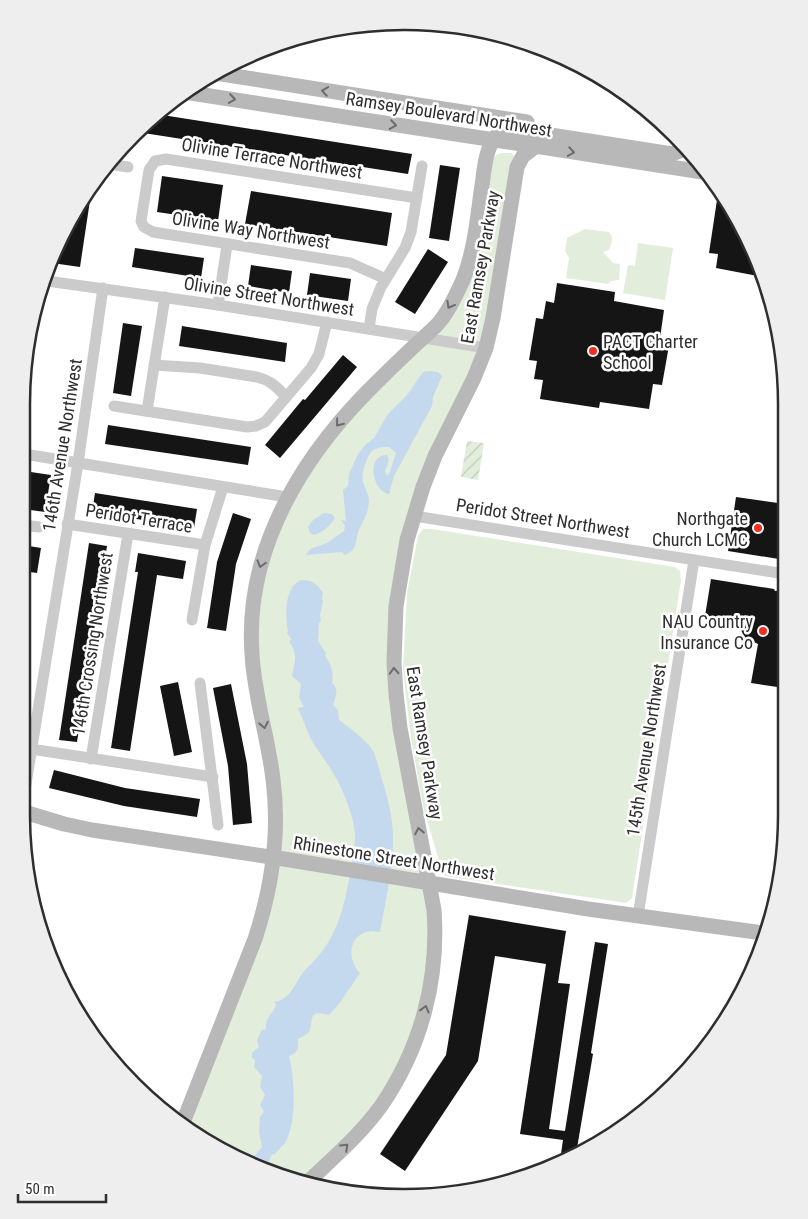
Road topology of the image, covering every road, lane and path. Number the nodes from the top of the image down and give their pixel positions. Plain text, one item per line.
1 (227, 75) edge
2 (195, 94) edge
3 (492, 141) junction
4 (673, 145) edge
5 (535, 147) junction
6 (678, 150) edge
7 (116, 165) edge
8 (422, 166) dead end
9 (128, 167) dead end
10 (697, 171) edge
11 (146, 192) joint
12 (416, 198) junction
13 (227, 245) junction
14 (386, 279) junction
15 (51, 281) edge
16 (103, 288) junction
17 (165, 297) junction
18 (218, 304) junction
19 (326, 322) junction
20 (369, 329) junction
21 (422, 338) junction
22 (486, 348) junction
23 (154, 365) junction
24 (285, 396) junction
25 (114, 406) dead end
26 (147, 411) junction
27 (30, 455) edge
28 (78, 463) junction
29 (223, 487) junction
30 (287, 497) junction
31 (414, 516) junction
32 (67, 524) junction
33 (30, 526) edge
34 (39, 527) dead end
35 (128, 534) junction
36 (205, 546) junction
37 (694, 560) junction
38 (778, 573) edge
39 (192, 620) dead end
40 (200, 683) dead end
41 (30, 721) edge
42 (30, 743) edge
43 (31, 749) junction
44 (30, 756) edge
45 (91, 758) junction
46 (213, 777) junction
47 (30, 813) edge
48 (218, 825) dead end
49 (274, 857) junction
50 (429, 882) junction
51 (638, 916) junction
52 (759, 932) edge
53 (185, 1118) edge
54 (313, 1177) edge

4 -> 1 street, Ramsey Boulevard Northwest
2 -> 3 street, Ramsey Boulevard Northwest
3 - 5 street, Ramsey Boulevard Northwest
3 - 6 street
3 -> 21 street, East Ramsey Parkway
5 -> 10 street, Ramsey Boulevard Northwest
5 - 22 street, East Ramsey Parkway
7 - 9 street
8 - 12 street
11 - 12 street, Olivine Terrace Northwest
11 - 13 street, Olivine Way Northwest
12 - 14 street
13 - 14 street, Olivine Way Northwest
13 - 18 street
14 - 20 street
15 - 16 street, Olivine Street Northwest
16 - 17 street, Olivine Street Northwest
16 - 28 street, 146th Avenue Northwest
17 - 18 street, Olivine Street Northwest
17 - 23 street
18 - 19 street, Olivine Street Northwest
19 - 20 street, Olivine Street Northwest
19 - 24 street
20 - 21 street, Olivine Street Northwest
21 - 22 street, Olivine Street Northwest
21 -> 30 street, East Ramsey Parkway
22 - 31 street, East Ramsey Parkway
23 - 24 street
23 - 26 street
24 - 26 street
25 - 26 street
27 - 28 street
28 - 29 street
28 - 32 street, 146th Avenue Northwest
29 - 30 street
29 - 36 street
30 -> 49 street, East Ramsey Parkway
31 - 37 street, Peridot Street Northwest
50 -> 31 street, East Ramsey Parkway
32 - 35 street, Peridot Terrace
32 - 41 street, 146th Avenue Northwest
33 - 34 street
35 - 36 street, Peridot Terrace
35 - 45 street, 146th Crossing Northwest
36 - 39 street
37 - 38 street, Peridot Street Northwest
37 - 51 street, 145th Avenue Northwest
40 - 46 street
42 - 43 street, 146th Avenue Northwest
43 - 44 street, 146th Avenue Northwest
43 - 45 street
45 - 46 street
46 - 48 street
47 - 49 street, Rhinestone Street Northwest
49 - 50 street, Rhinestone Street Northwest
49 - 53 street, East Ramsey Parkway
50 - 51 street, Rhinestone Street Northwest
54 -> 50 street, East Ramsey Parkway
51 - 52 street, Rhinestone Street Northwest

